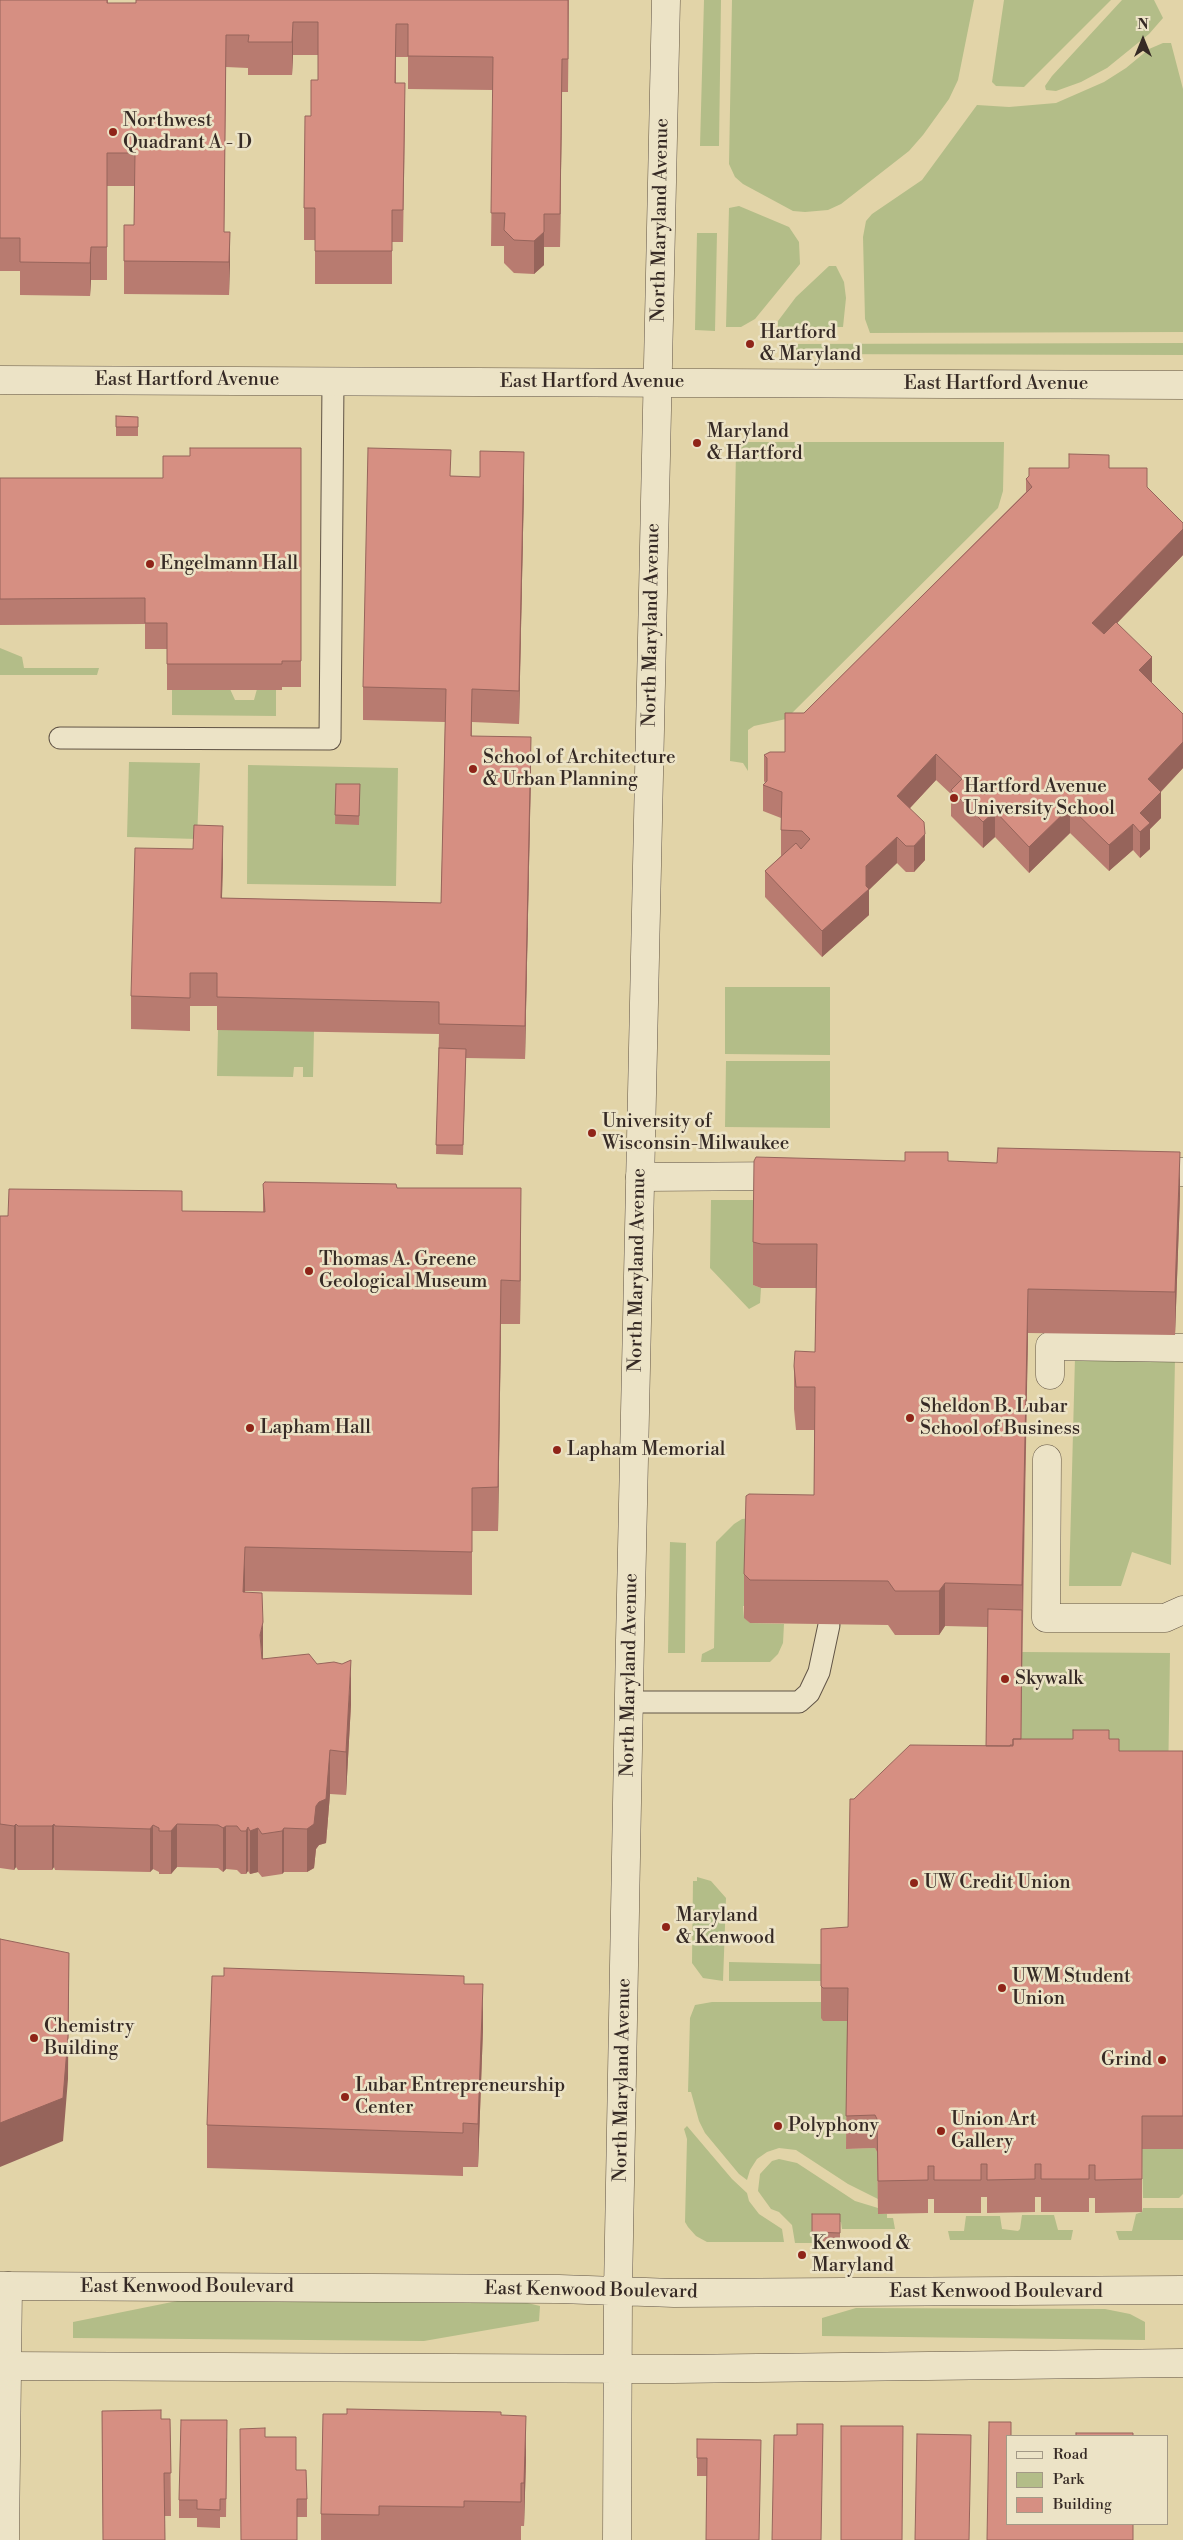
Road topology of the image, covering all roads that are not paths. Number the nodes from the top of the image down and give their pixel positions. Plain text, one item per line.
1 (666, 0) edge
2 (0, 380) edge
3 (333, 381) junction
4 (657, 382) junction
5 (1183, 385) edge
6 (60, 738) dead end
7 (1111, 1172) edge
8 (1183, 1172) edge
9 (812, 1176) edge
10 (640, 1178) junction
11 (1183, 1348) edge
12 (1050, 1375) dead end
13 (1047, 1459) dead end
14 (1183, 1610) edge
15 (829, 1625) edge
16 (630, 1702) junction
17 (4, 2286) edge
18 (1183, 2290) edge
19 (618, 2291) junction
20 (1183, 2363) edge
21 (3, 2366) edge
22 (618, 2368) junction
23 (5, 2540) edge
24 (617, 2540) edge

1 - 4 street, North Maryland Avenue
2 - 3 street, East Hartford Avenue
3 - 4 street, East Hartford Avenue
3 - 6 lane
4 - 5 street, East Hartford Avenue
4 - 10 street, North Maryland Avenue
7 - 8 street
9 - 10 street
10 - 16 street, North Maryland Avenue
11 - 12 street
13 - 14 street
15 - 16 lane
16 - 19 street, North Maryland Avenue
17 - 19 street, East Kenwood Boulevard
17 - 21 street
18 - 19 street, East Kenwood Boulevard
19 - 22 street, North Maryland Avenue
20 - 22 street
21 - 22 street
21 - 23 street
22 - 24 street, North Maryland Avenue

